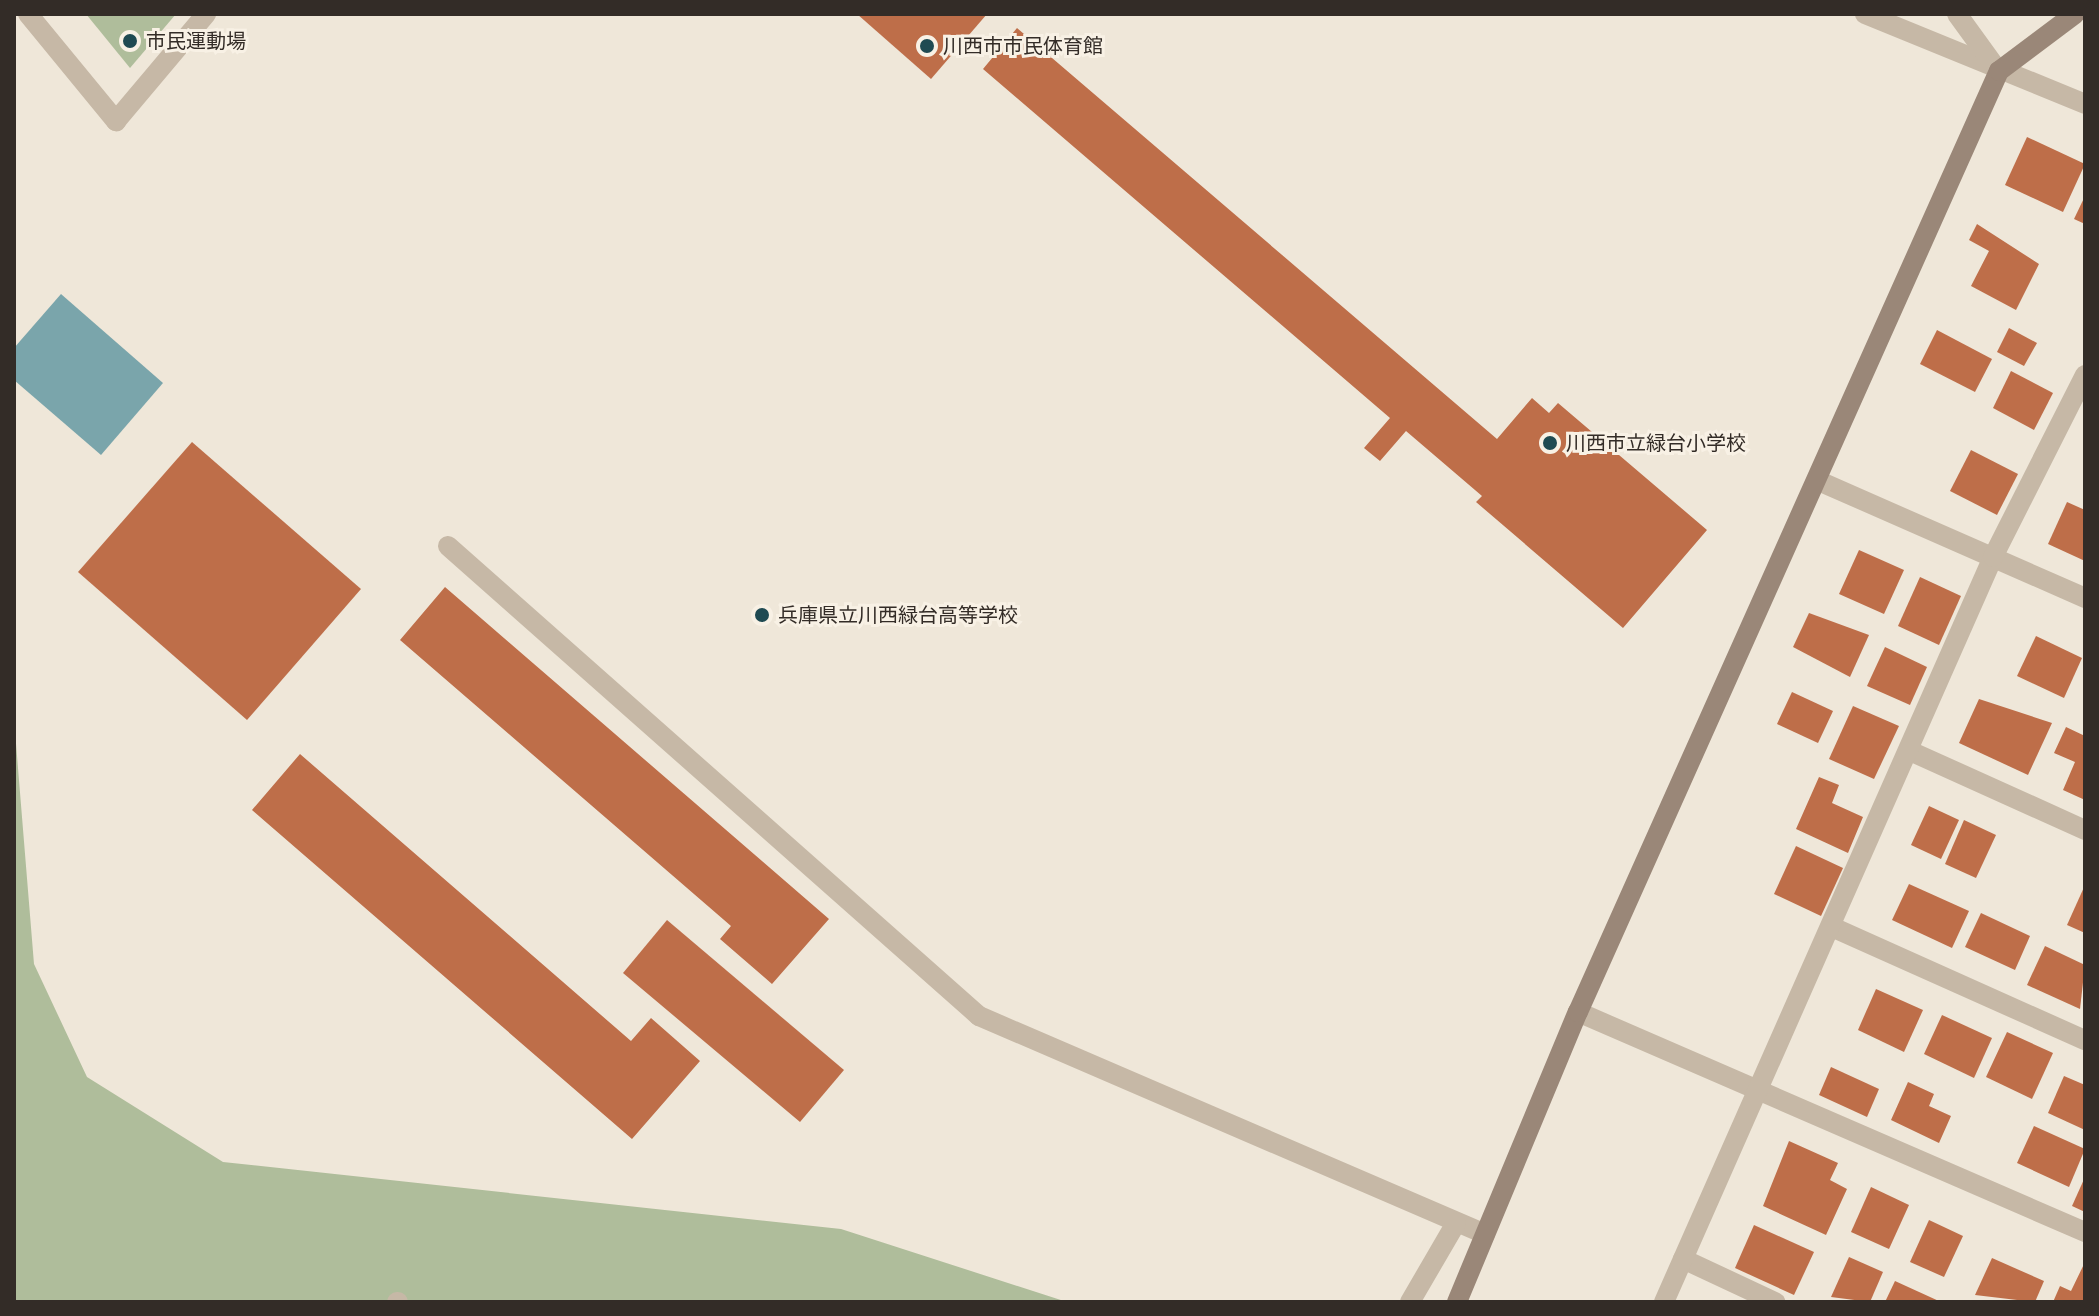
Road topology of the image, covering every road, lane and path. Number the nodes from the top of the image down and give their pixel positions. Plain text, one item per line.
1 (28, 14) edge
2 (206, 14) edge
3 (1865, 14) edge
4 (1957, 14) edge
5 (2075, 14) edge
6 (1999, 71) junction
7 (2085, 104) edge
8 (2085, 375) edge
9 (1821, 482) junction
10 (448, 546) dead end
11 (1993, 557) junction
12 (2085, 598) edge
13 (1910, 751) junction
14 (2085, 830) edge
15 (1832, 927) junction
16 (1578, 1012) junction
17 (2085, 1040) edge
18 (1760, 1086) junction
19 (1456, 1223) junction
20 (2085, 1232) edge
21 (1485, 1234) junction
22 (1683, 1259) junction
23 (1410, 1302) edge
24 (1457, 1302) edge
25 (1664, 1302) edge
26 (1775, 1302) edge

1 - 2 street
3 - 6 street
4 - 6 street
5 - 6 street
6 - 7 street
6 - 9 street
8 - 11 street
9 - 11 street
9 - 16 street
10 - 19 street
11 - 12 street
11 - 13 street
13 - 14 street
13 - 15 street
15 - 17 street
15 - 18 street
16 - 18 street
16 - 21 street
18 - 20 street
18 - 22 street
19 - 21 street
19 - 23 street
21 - 24 street
22 - 25 street
22 - 26 street

